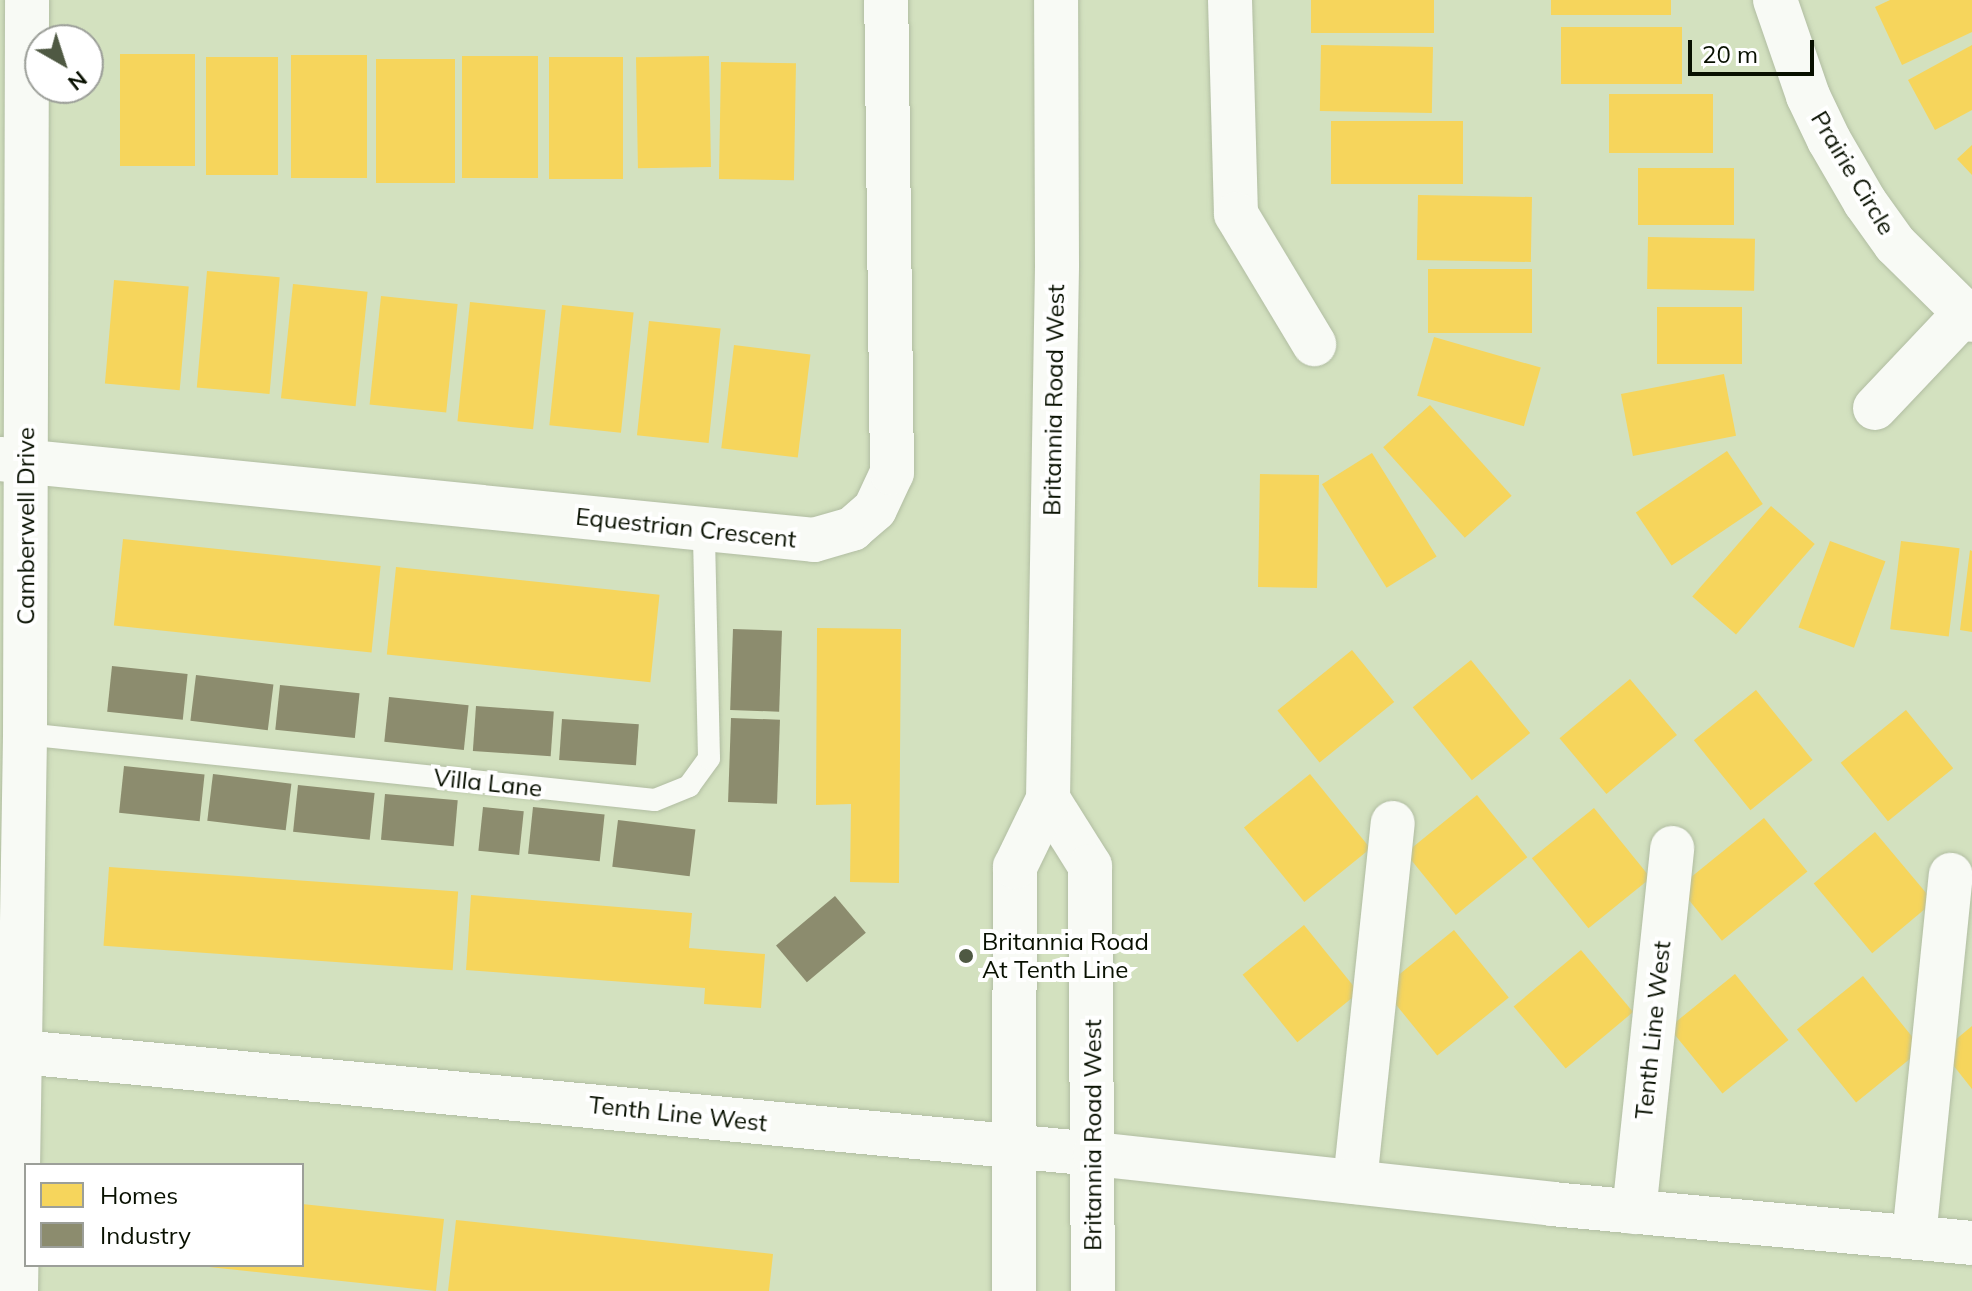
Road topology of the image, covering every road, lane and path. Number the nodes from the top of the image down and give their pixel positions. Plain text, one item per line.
1 (27, 0) edge
2 (886, 0) edge
3 (1056, 0) edge
4 (1230, 0) edge
5 (1775, 0) edge
6 (1968, 317) edge
7 (1314, 344) dead end
8 (1875, 408) dead end
9 (13, 460) edge
10 (704, 531) junction
11 (25, 734) junction
12 (1048, 799) junction
13 (1393, 823) dead end
14 (1672, 848) dead end
15 (1951, 875) dead end
16 (11, 1051) edge
17 (1014, 1148) junction
18 (1095, 1154) junction
19 (1355, 1182) junction
20 (1634, 1212) junction
21 (1914, 1237) junction
22 (1972, 1243) edge
23 (16, 1291) edge
24 (1014, 1291) edge
25 (1093, 1291) edge

1 - 9 street, Camberwell Drive
2 - 10 street, Equestrian Crescent
3 - 12 street, Britannia Road West
4 - 7 street
5 - 6 street, Prairie Circle
6 - 8 street
9 - 10 street, Equestrian Crescent
9 - 11 street, Camberwell Drive
10 - 11 lane, Villa Lane
11 - 16 street, Camberwell Drive
12 - 17 street, Britannia Road West
12 - 18 street, Britannia Road West
13 - 19 street
14 - 20 street, Tenth Line West
15 - 21 street
16 - 17 street, Tenth Line West
16 - 23 street, Camberwell Drive
17 - 18 street, Tenth Line West
17 - 24 street, Britannia Road West
18 - 19 street, Tenth Line West
18 - 25 street, Britannia Road West
19 - 20 street, Tenth Line West
20 - 21 street, Tenth Line West
21 - 22 street, Tenth Line West

